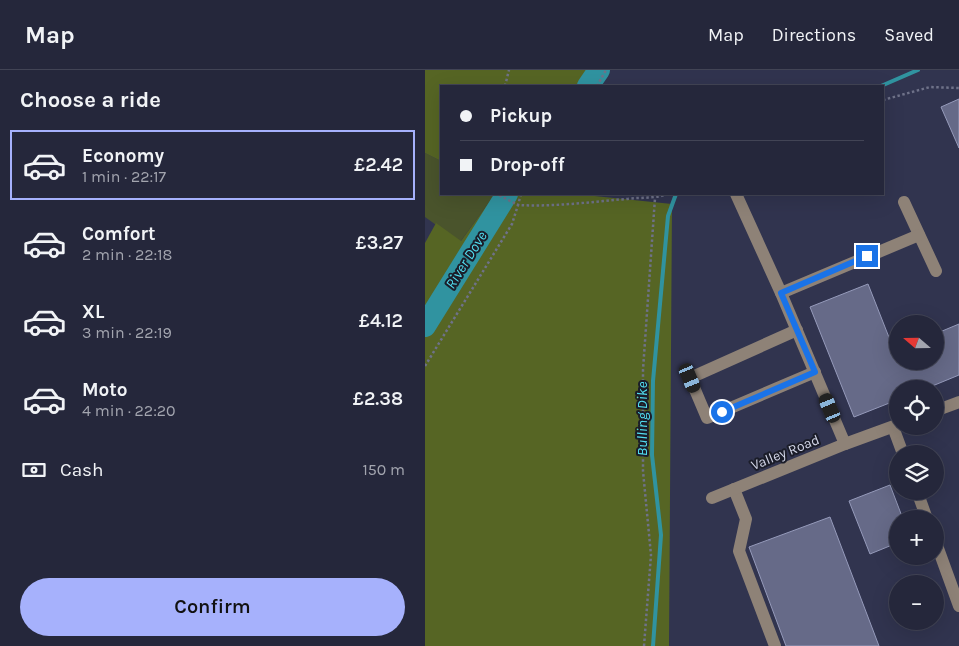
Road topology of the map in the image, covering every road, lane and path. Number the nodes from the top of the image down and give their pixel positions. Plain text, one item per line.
1 (509, 70) edge
2 (606, 70) edge
3 (505, 85) edge
4 (598, 85) edge
5 (959, 88) edge
6 (884, 100) edge
7 (499, 195) edge
8 (521, 195) edge
9 (665, 195) edge
10 (737, 195) edge
11 (655, 198) junction
12 (904, 202) dead end
13 (518, 205) junction
14 (919, 235) junction
15 (936, 271) dead end
16 (781, 293) junction
17 (797, 330) junction
18 (425, 366) edge
19 (815, 372) junction
20 (959, 402) edge
21 (944, 408) edge
22 (889, 428) edge
23 (845, 444) junction
24 (734, 490) junction
25 (713, 498) dead end
26 (944, 565) edge
27 (959, 606) edge
28 (644, 646) edge
29 (775, 646) edge

1 - 3 path
2 - 4 path
5 - 6 path
7 - 13 path
8 - 13 path
9 - 11 path
10 - 16 street
11 - 13 path
11 - 28 path
12 - 14 street
13 - 18 path
14 - 15 street
14 - 16 street
16 - 17 street
17 - 19 street
17 - 19 street
19 - 23 street
20 - 21 street
22 - 23 street, Valley Road
23 - 24 street, Valley Road
24 - 25 street, Valley Road
24 - 29 street
26 - 27 street

